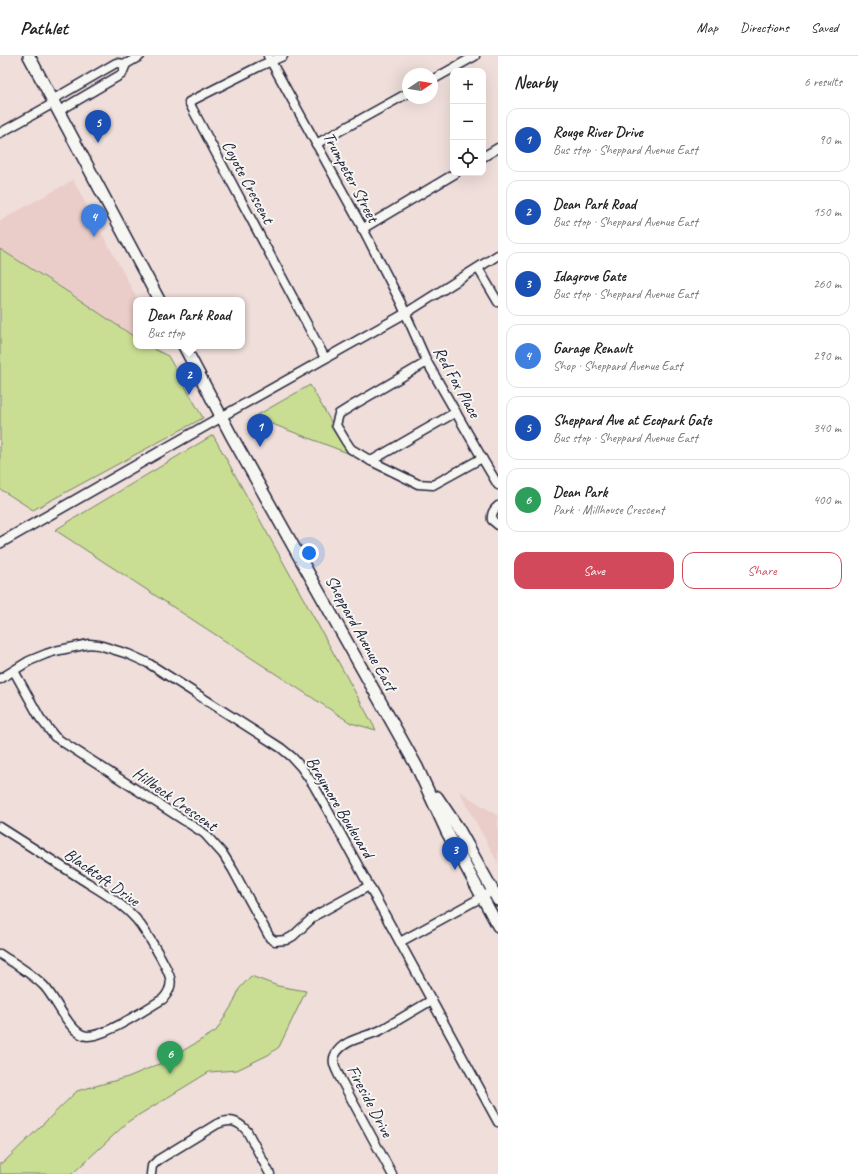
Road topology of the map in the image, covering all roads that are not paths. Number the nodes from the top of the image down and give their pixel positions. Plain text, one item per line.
1 (29, 56) edge
2 (140, 56) edge
3 (283, 56) edge
4 (475, 56) edge
5 (270, 58) edge
6 (126, 64) junction
7 (438, 77) edge
8 (402, 96) edge
9 (55, 105) junction
10 (0, 133) edge
11 (316, 144) junction
12 (498, 148) edge
13 (486, 155) edge
14 (451, 176) edge
15 (362, 229) junction
16 (498, 255) edge
17 (478, 268) junction
18 (157, 297) edge
19 (498, 302) edge
20 (406, 313) junction
21 (186, 349) edge
22 (325, 358) junction
23 (427, 362) junction
24 (456, 412) junction
25 (221, 417) junction
26 (482, 458) junction
27 (371, 461) junction
28 (498, 485) edge
29 (498, 506) edge
30 (498, 525) edge
31 (0, 543) edge
32 (14, 671) junction
33 (0, 679) edge
34 (416, 767) junction
35 (0, 827) edge
36 (369, 886) junction
37 (496, 896) edge
38 (482, 898) junction
39 (498, 926) edge
40 (400, 942) junction
41 (0, 954) edge
42 (432, 1000) junction
43 (498, 1122) edge
44 (151, 1174) edge
45 (270, 1174) edge
46 (392, 1174) edge

1 - 9 main road
2 - 6 street
3 - 5 street
4 - 7 street
5 - 11 street, Trumpeter Street
5 - 22 street, Coyote Crescent
6 - 9 street
6 - 9 street
8 - 11 street
9 - 10 street
9 - 18 main road
11 - 15 street, Trumpeter Street
12 - 13 street
14 - 15 street
15 - 20 street, Trumpeter Street
16 - 17 street
17 - 19 street
17 - 20 street
20 - 22 street
20 - 23 street, Red Fox Place
21 - 25 main road, Sheppard Avenue East
22 - 25 street
23 - 24 street, Red Fox Place
23 - 27 street
24 - 26 street, Red Fox Place
24 - 27 street
25 - 31 street
25 - 34 main road, Sheppard Avenue East
26 - 27 street
26 - 28 street, Red Fox Place
29 - 30 street
32 - 33 street, Braymore Boulevard
32 - 36 street, Braymore Boulevard
32 - 36 street, Hillbeck Crescent
34 - 37 main road, Sheppard Avenue East
34 - 38 main road, Sheppard Avenue East
35 - 41 street, Blacktoft Drive
36 - 40 street, Braymore Boulevard
37 - 38 street
38 - 39 main road, Sheppard Avenue East
38 - 40 street
40 - 42 street, Braymore Boulevard
42 - 43 street, Braymore Boulevard
42 - 46 street, Fireside Drive
44 - 45 street

